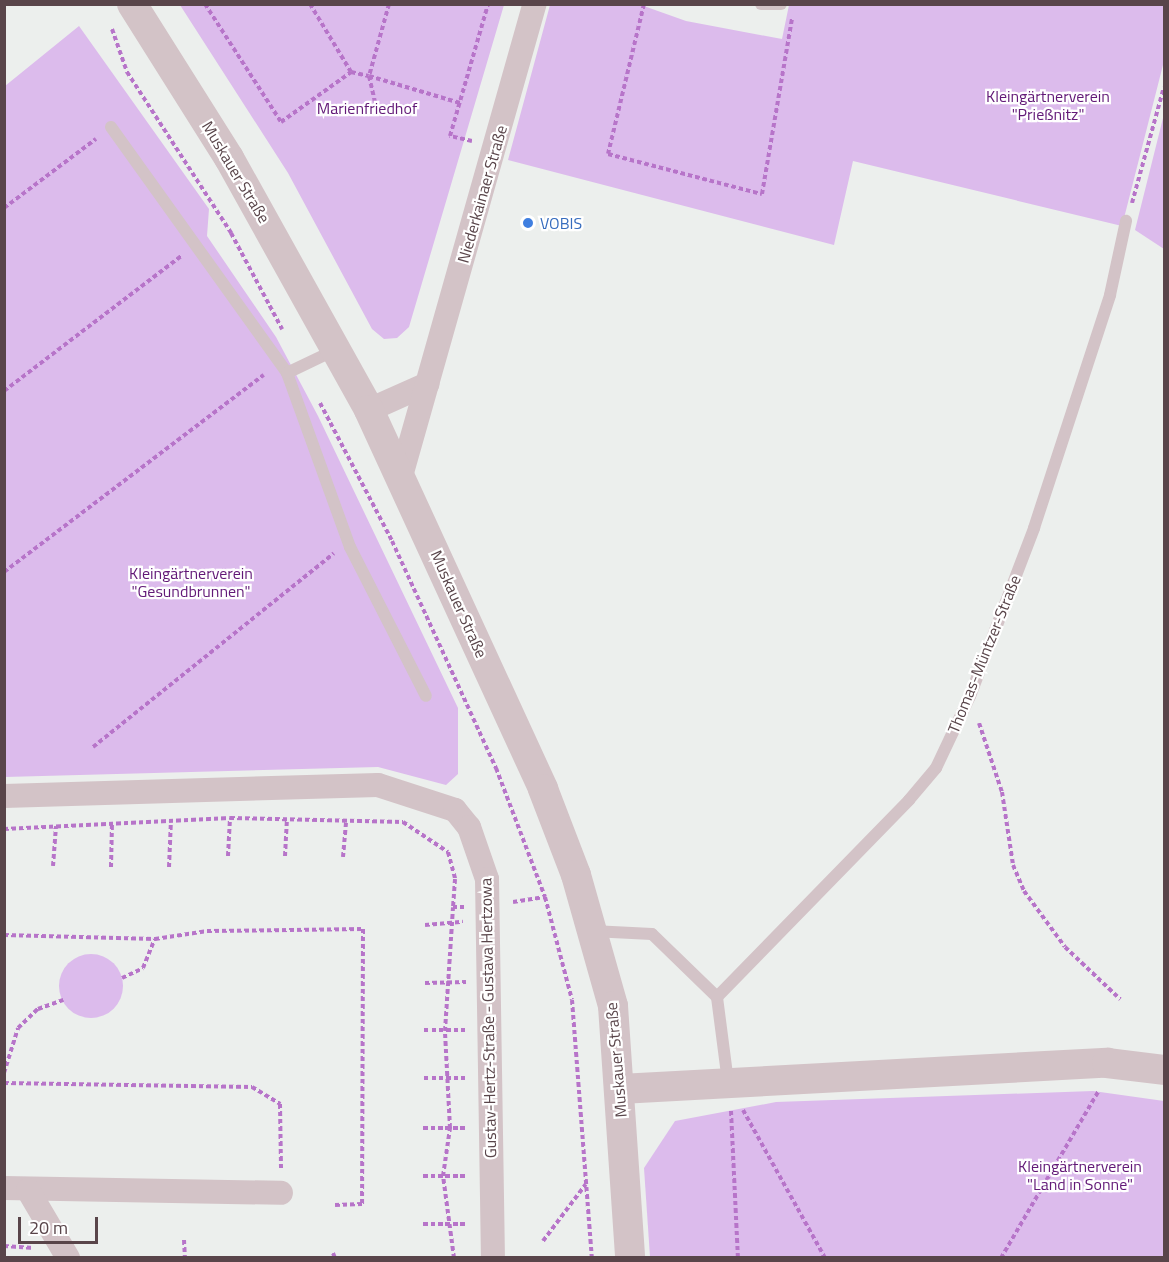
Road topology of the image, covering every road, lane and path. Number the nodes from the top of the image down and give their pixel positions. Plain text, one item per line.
1 (205, 4) edge
2 (310, 4) edge
3 (389, 4) edge
4 (488, 4) edge
5 (535, 4) edge
6 (644, 4) edge
7 (761, 4) edge
8 (780, 6) edge
9 (121, 14) edge
10 (127, 72) dead end
11 (351, 72) junction
12 (369, 76) junction
13 (1164, 87) edge
14 (460, 103) junction
15 (376, 106) dead end
16 (111, 128) joint
17 (496, 147) junction
18 (4, 208) edge
19 (1126, 221) joint
20 (198, 242) junction
21 (337, 349) junction
22 (284, 368) junction
23 (427, 384) junction
24 (4, 391) edge
25 (369, 410) junction
26 (401, 476) junction
27 (348, 541) junction
28 (4, 572) edge
29 (426, 696) dead end
30 (970, 696) junction
31 (93, 747) dead end
32 (4, 796) edge
33 (230, 818) junction
34 (287, 819) junction
35 (171, 820) junction
36 (346, 820) junction
37 (112, 823) junction
38 (56, 826) junction
39 (4, 829) edge
40 (228, 856) dead end
41 (285, 856) dead end
42 (343, 857) dead end
43 (53, 866) dead end
44 (111, 867) dead end
45 (169, 867) dead end
46 (545, 897) dead end
47 (488, 905) junction
48 (453, 907) junction
49 (452, 922) junction
50 (425, 925) dead end
51 (592, 931) junction
52 (4, 935) edge
53 (155, 939) junction
54 (122, 978) dead end
55 (489, 981) junction
56 (424, 983) dead end
57 (447, 983) junction
58 (717, 997) junction
59 (1120, 999) dead end
60 (63, 1000) dead end
61 (424, 1030) dead end
62 (445, 1031) junction
63 (1107, 1064) junction
64 (1164, 1071) edge
65 (4, 1073) edge
66 (491, 1077) junction
67 (424, 1078) dead end
68 (446, 1078) junction
69 (4, 1083) edge
70 (620, 1089) junction
71 (729, 1093) junction
72 (423, 1128) dead end
73 (450, 1128) junction
74 (423, 1176) dead end
75 (443, 1176) junction
76 (587, 1183) dead end
77 (16, 1189) edge
78 (281, 1193) joint
79 (334, 1205) dead end
80 (423, 1224) dead end
81 (450, 1224) junction
82 (184, 1240) dead end
83 (543, 1241) dead end
84 (4, 1246) edge
85 (39, 1248) dead end
86 (68, 1257) edge
87 (185, 1257) edge
88 (454, 1257) edge
89 (493, 1257) edge
90 (630, 1257) edge
91 (738, 1257) edge
92 (825, 1257) edge
93 (1002, 1257) edge

1 - 11 path
2 - 11 path
3 - 12 path
4 - 14 path
5 - 17 street, Niederkainaer Straße
6 - 8 path
7 - 8 lane
9 - 10 path
9 - 21 street, Muskauer Straße
11 - 12 path
12 - 14 path
12 - 15 path
13 - 19 path
14 - 17 path
16 - 18 path
16 - 20 lane
17 - 23 street, Niederkainaer Straße
19 - 30 lane, Thomas-Müntzer-Straße
20 - 22 lane
20 - 24 path
21 - 22 lane
21 - 25 street, Muskauer Straße
22 - 27 lane
22 - 28 path
23 - 25 street
23 - 26 street, Niederkainaer Straße
25 - 26 street, Muskauer Straße
26 - 51 street, Muskauer Straße
27 - 29 lane
27 - 31 path
30 - 58 lane, Thomas-Müntzer-Straße
30 - 59 path
32 - 47 street, Gustav-Hertz-Straße - Gustava Hertzowa
33 - 34 path
33 - 35 path
33 - 40 path
34 - 36 path
34 - 41 path
35 - 37 path
35 - 45 path
36 - 42 path
36 - 48 path
37 - 38 path
37 - 44 path
38 - 39 path
38 - 43 path
46 - 47 path
47 - 48 path
47 - 55 street, Gustav-Hertz-Straße - Gustava Hertzowa
48 - 49 path
49 - 50 path
49 - 57 path
51 - 58 lane
51 - 70 street, Muskauer Straße
52 - 53 path
53 - 54 path
53 - 79 path
55 - 57 path
55 - 66 street, Gustav-Hertz-Straße - Gustava Hertzowa
56 - 57 path
57 - 62 path
58 - 71 lane
60 - 65 path
61 - 62 path
62 - 68 path
63 - 64 street
63 - 71 street
63 - 93 path
66 - 68 path
66 - 89 street, Gustav-Hertz-Straße - Gustava Hertzowa
67 - 68 path
68 - 73 path
69 - 78 path
70 - 71 street
70 - 90 street, Muskauer Straße
71 - 91 path
71 - 92 path
72 - 73 path
73 - 75 path
74 - 75 path
75 - 81 path
76 - 83 path
77 - 78 street
77 - 86 street
80 - 81 path
81 - 88 path
82 - 87 path
84 - 85 path

